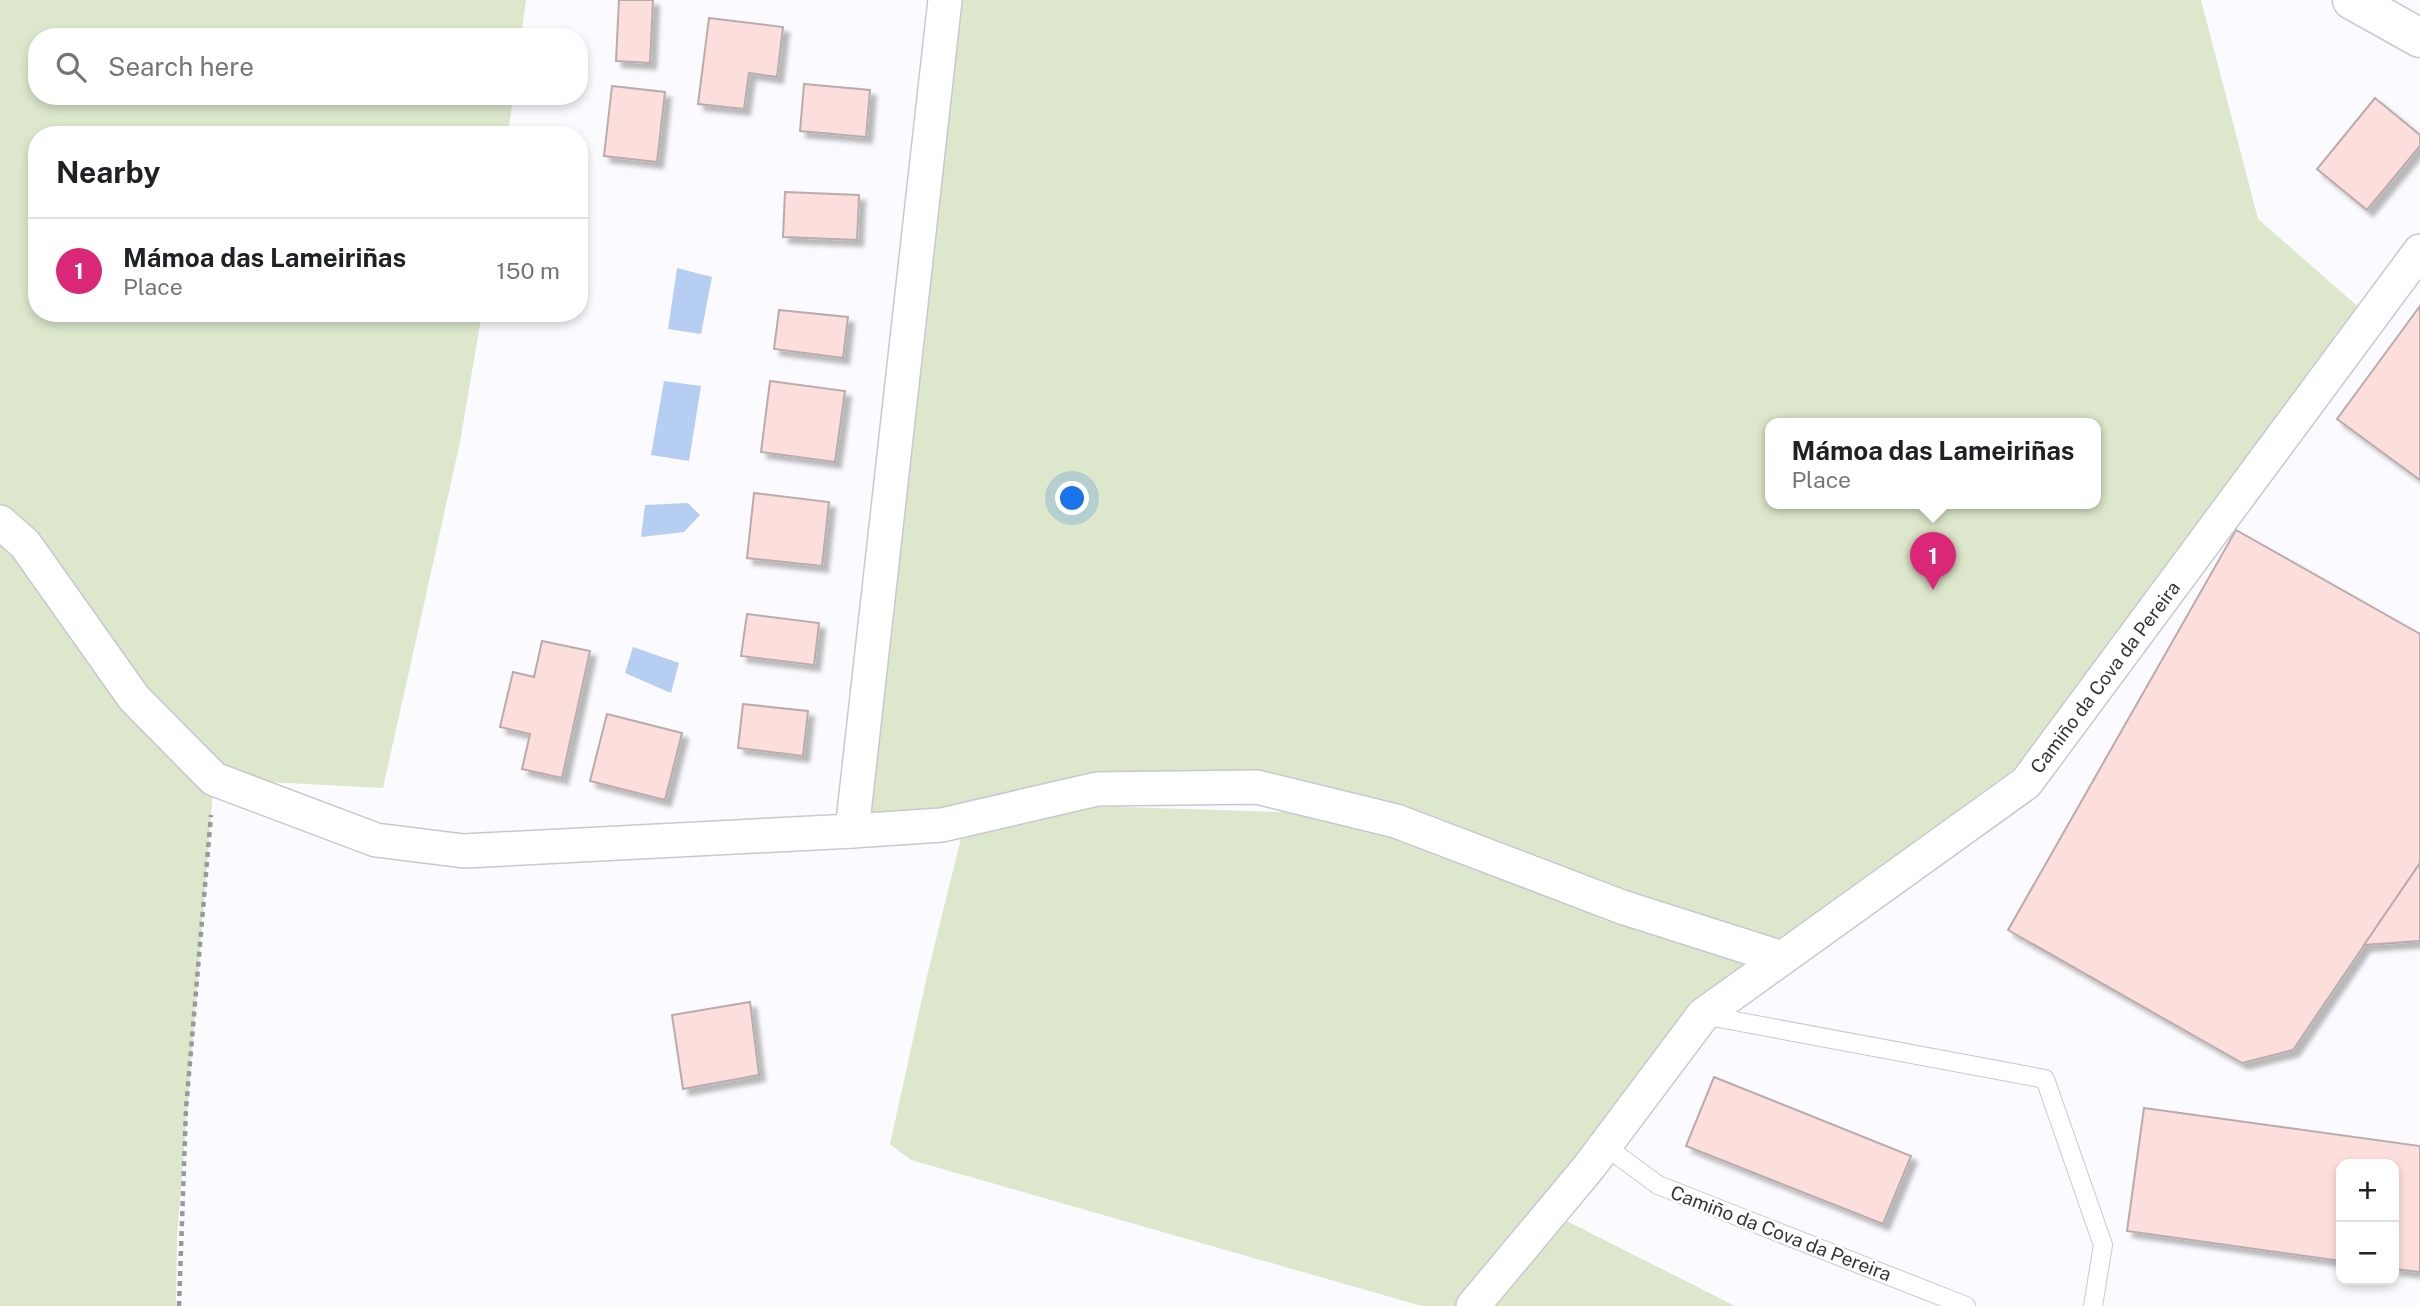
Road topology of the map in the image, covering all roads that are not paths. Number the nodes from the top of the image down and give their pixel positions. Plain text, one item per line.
1 (945, 0) edge
2 (2352, 0) edge
3 (2420, 38) edge
4 (2420, 251) edge
5 (0, 522) edge
6 (852, 831) junction
7 (1782, 958) junction
8 (1703, 1015) junction
9 (1605, 1146) junction
10 (1473, 1306) edge
11 (1966, 1306) edge
12 (2093, 1306) edge

1 - 6 street
2 - 3 street
4 - 7 street, Camiño da Cova da Pereira
5 - 6 street
6 - 7 street
7 - 8 street, Camiño da Cova da Pereira
8 - 9 street, Camiño da Cova da Pereira
8 - 12 lane
9 - 10 street, Camiño da Cova da Pereira
9 - 11 lane, Camiño da Cova da Pereira

